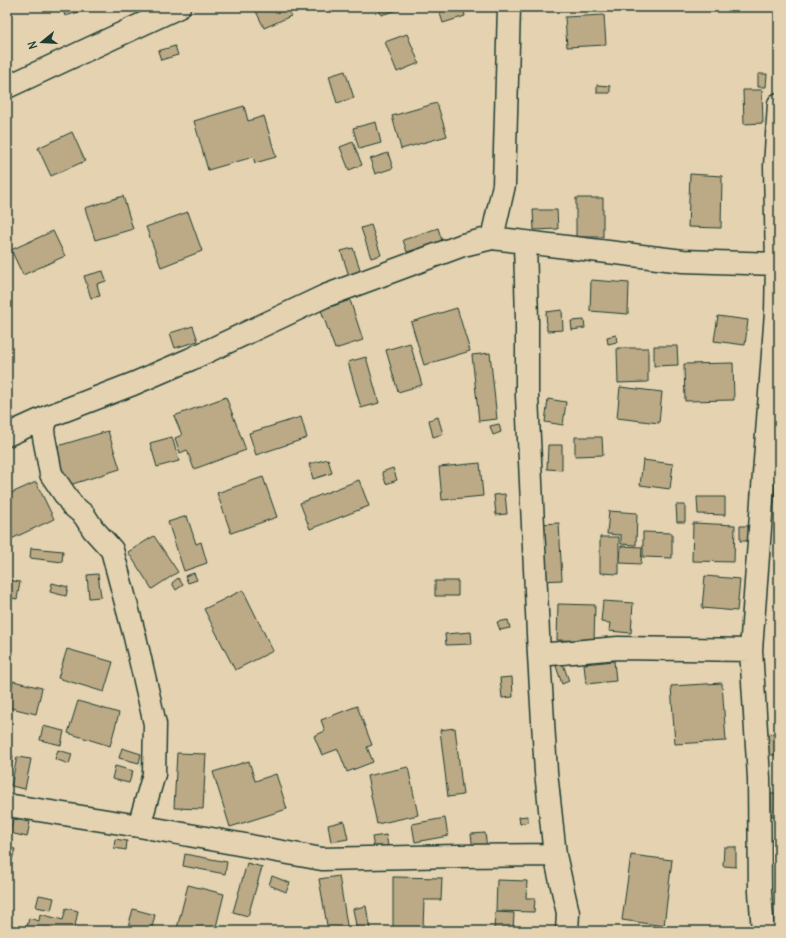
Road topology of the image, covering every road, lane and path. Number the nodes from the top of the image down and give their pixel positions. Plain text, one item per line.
1 (179, 7) edge
2 (509, 7) edge
3 (7, 87) edge
4 (779, 104) edge
5 (492, 238) junction
6 (525, 242) junction
7 (777, 264) junction
8 (778, 312) edge
9 (48, 417) junction
10 (7, 435) edge
11 (751, 650) junction
12 (539, 655) junction
13 (7, 805) edge
14 (138, 826) junction
15 (555, 855) junction
16 (567, 931) edge
17 (763, 931) edge

1 - 3 street
2 - 5 street
4 - 7 street
5 - 6 street
5 - 9 street
6 - 7 street
6 - 12 street
7 - 8 street
8 - 11 street
9 - 10 street
9 - 14 street
11 - 12 street
11 - 17 street
12 - 15 street
13 - 14 street
14 - 15 street
15 - 16 street

